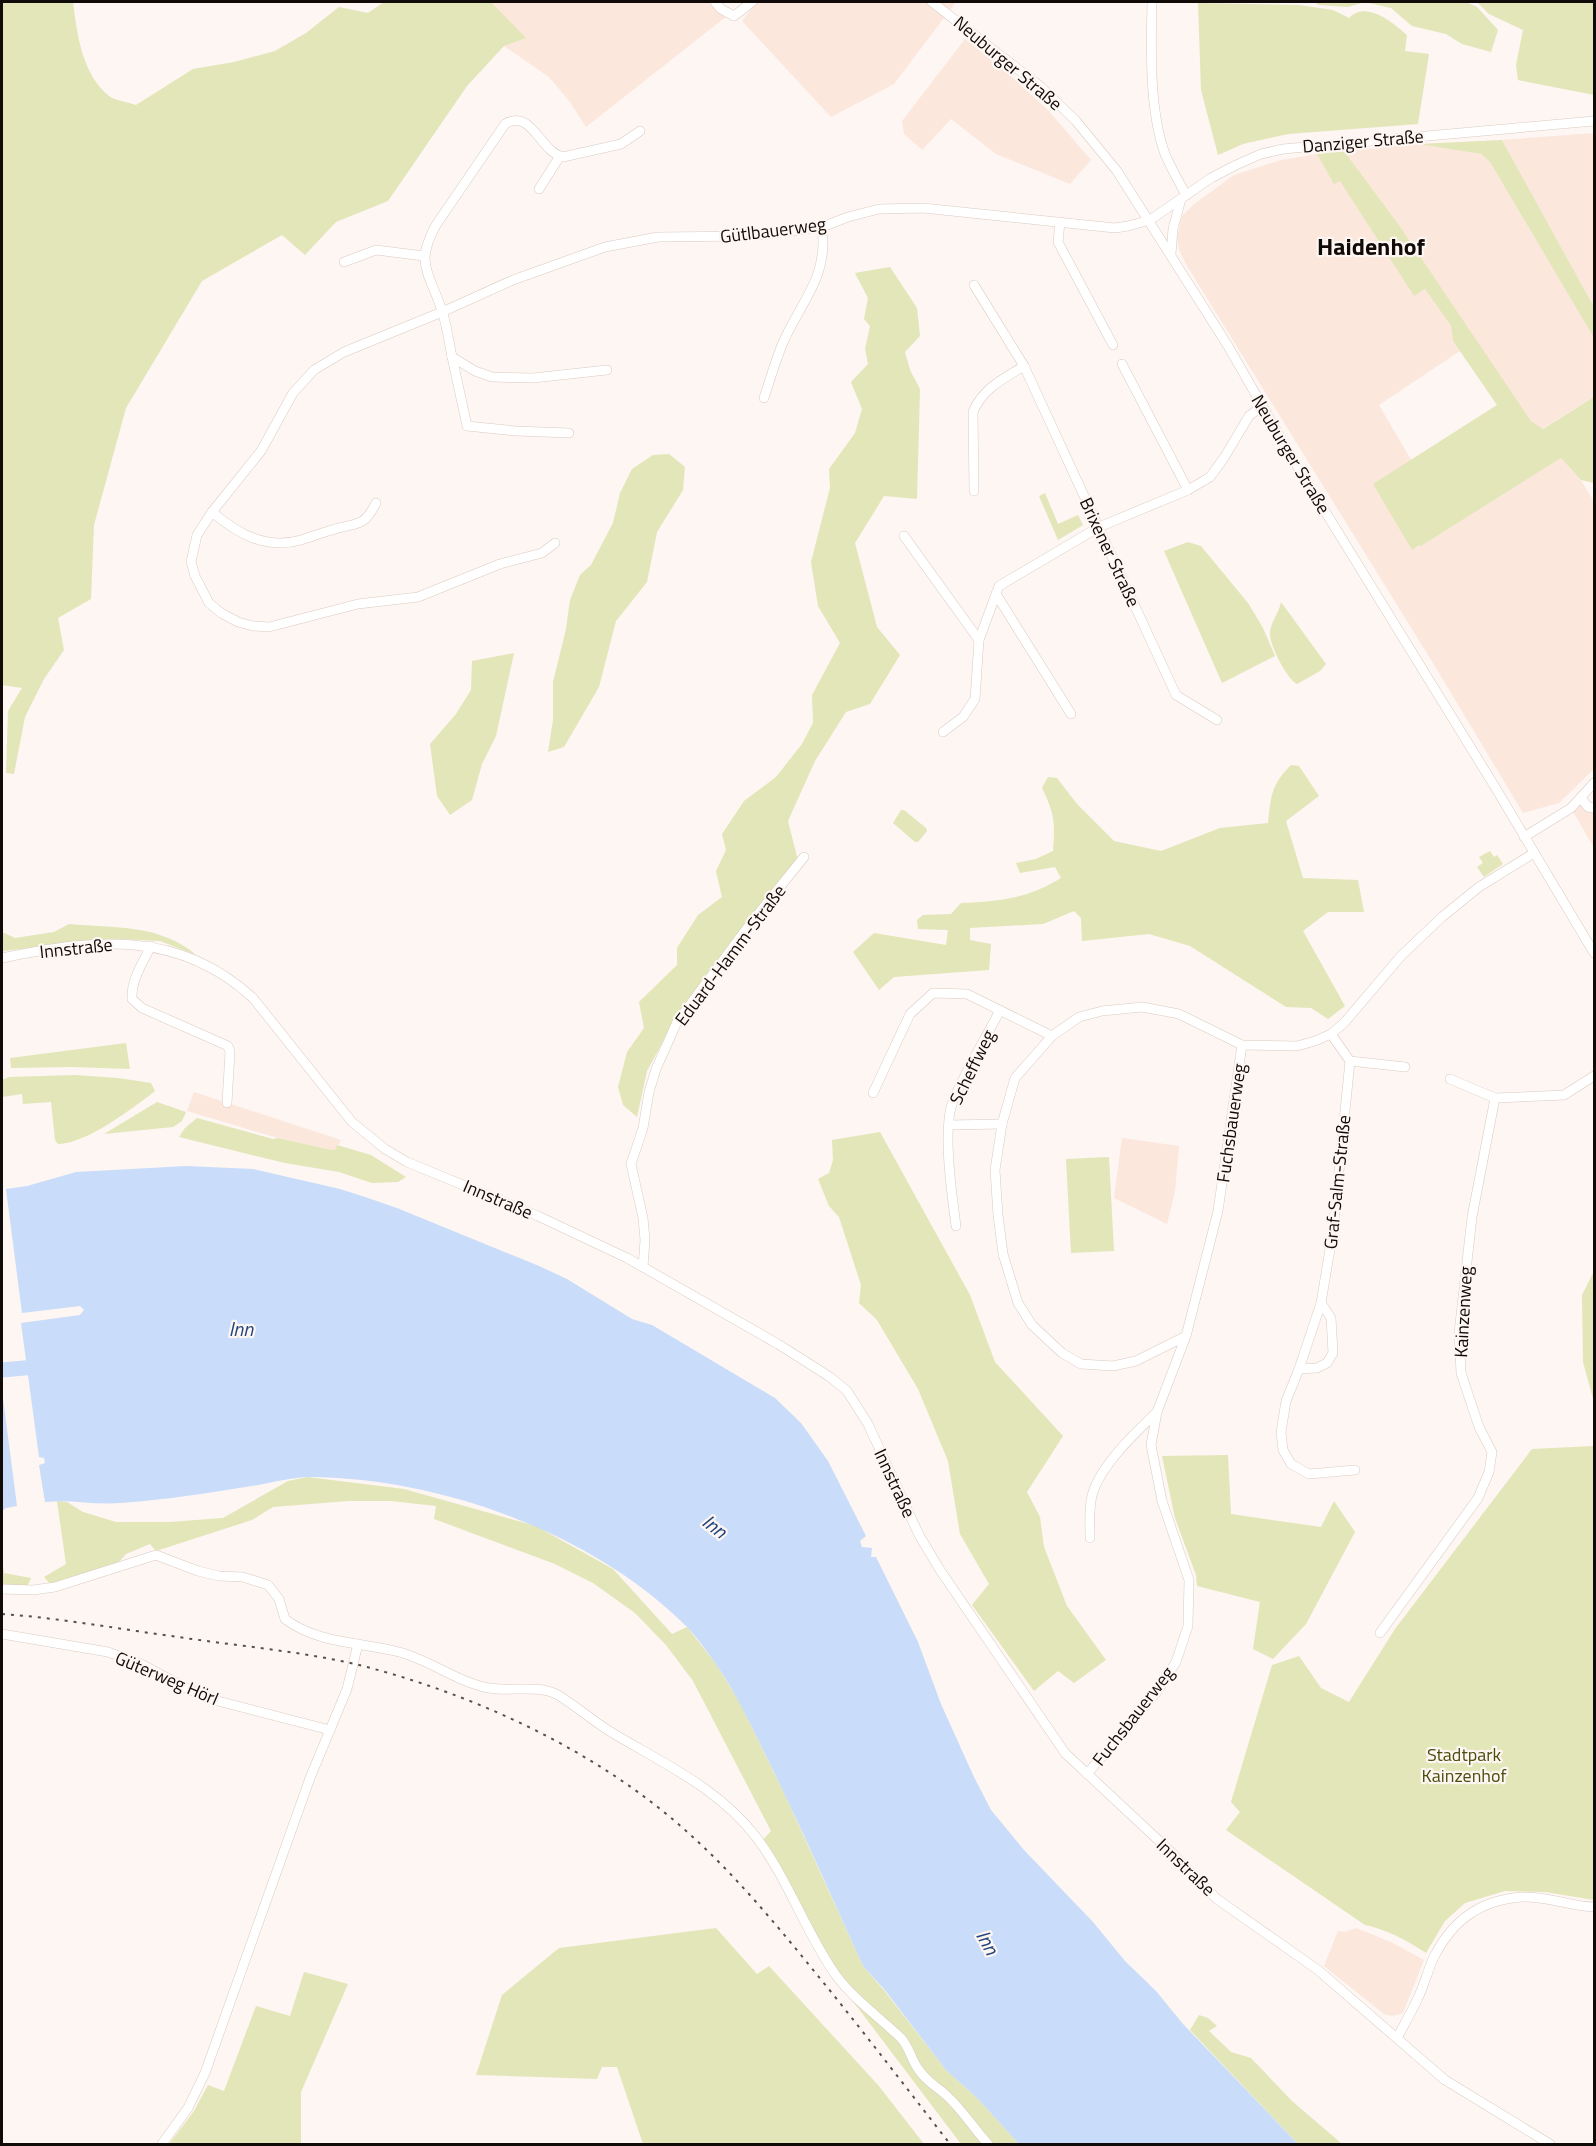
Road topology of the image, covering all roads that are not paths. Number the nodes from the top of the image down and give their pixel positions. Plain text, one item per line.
1 (715, 2) edge
2 (752, 2) edge
3 (932, 2) edge
4 (1152, 2) edge
5 (1594, 121) edge
6 (640, 131) dead end
7 (560, 156) junction
8 (538, 189) dead end
9 (1184, 197) junction
10 (1150, 220) junction
11 (1060, 222) junction
12 (822, 227) junction
13 (1171, 254) junction
14 (424, 256) junction
15 (344, 262) dead end
16 (975, 285) dead end
17 (442, 312) junction
18 (1113, 345) dead end
19 (452, 357) junction
20 (1122, 364) dead end
21 (1024, 366) junction
22 (607, 370) dead end
23 (764, 398) dead end
24 (1262, 406) junction
25 (569, 433) dead end
26 (1188, 490) junction
27 (974, 491) dead end
28 (376, 503) dead end
29 (212, 512) junction
30 (1099, 526) junction
31 (904, 536) dead end
32 (555, 543) dead end
33 (996, 594) junction
34 (979, 640) junction
35 (1071, 714) dead end
36 (1217, 720) dead end
37 (943, 732) dead end
38 (1594, 783) edge
39 (1581, 798) junction
40 (1594, 808) edge
41 (1524, 837) junction
42 (1534, 853) junction
43 (804, 857) dead end
44 (151, 946) junction
45 (1594, 953) edge
46 (2, 958) edge
47 (1000, 1010) junction
48 (1331, 1034) junction
49 (1052, 1036) junction
50 (1242, 1045) junction
51 (1350, 1061) junction
52 (1405, 1067) dead end
53 (1594, 1076) edge
54 (1450, 1079) dead end
55 (873, 1093) dead end
56 (1495, 1098) junction
57 (227, 1103) dead end
58 (1002, 1124) junction
59 (949, 1125) junction
60 (956, 1226) dead end
61 (644, 1267) junction
62 (1321, 1303) junction
63 (1186, 1336) junction
64 (1299, 1369) junction
65 (1157, 1412) junction
66 (1355, 1470) dead end
67 (1090, 1538) dead end
68 (2, 1588) edge
69 (1380, 1633) dead end
70 (2, 1634) edge
71 (358, 1644) junction
72 (330, 1730) junction
73 (1087, 1774) junction
74 (1594, 1907) edge
75 (1397, 2038) junction
76 (162, 2145) edge
77 (988, 2145) edge
78 (1550, 2145) edge

1 - 2 street
3 - 10 street, Neuburger Straße
4 - 9 street
5 - 9 street, Danziger Straße
6 - 7 street
7 - 8 street
7 - 14 street
9 - 10 street, Danziger Straße
9 - 13 street
10 - 11 street, Gütlbauerweg
10 - 13 street, Neuburger Straße
11 - 12 street, Gütlbauerweg
11 - 18 street
12 - 17 street, Gütlbauerweg
12 - 23 street
13 - 24 street, Neuburger Straße
14 - 15 street
14 - 17 street
16 - 21 street, Brixener Straße
17 - 19 street
17 - 29 street, Gütlbauerweg
19 - 22 street
19 - 25 street
20 - 26 street
21 - 27 street
21 - 30 street, Brixener Straße
24 - 26 street
24 - 41 street, Neuburger Straße
26 - 30 street
28 - 29 street
29 - 32 street, Gütlbauerweg
30 - 33 street
30 - 36 street, Brixener Straße
31 - 34 street
33 - 34 street
33 - 35 street
34 - 37 street
38 - 39 street
39 - 40 street
39 - 41 street
41 - 42 street, Neuburger Straße
42 - 45 street, Neuburger Straße
42 - 48 street, Fuchsbauerweg
43 - 61 street, Eduard-Hamm-Straße
44 - 46 street, Innstraße
44 - 57 street
44 - 61 street, Innstraße
47 - 49 street
47 - 55 street
47 - 59 street, Scheffweg
48 - 50 street, Fuchsbauerweg
48 - 51 street
49 - 50 street
49 - 58 street
50 - 63 street, Fuchsbauerweg
51 - 52 street
51 - 62 street, Graf-Salm-Straße
53 - 56 street
54 - 56 street
56 - 69 street, Kainzenweg
58 - 59 street, Scheffweg
58 - 63 street
59 - 60 street, Scheffweg
61 - 73 street, Innstraße
62 - 64 street, Graf-Salm-Straße
62 - 64 street
63 - 65 street, Fuchsbauerweg
64 - 66 street, Graf-Salm-Straße
65 - 67 street, Fuchsbauerweg
65 - 73 street, Fuchsbauerweg
68 - 71 street
70 - 72 street, Güterweg Hörl
71 - 72 street
71 - 77 street
72 - 76 street
73 - 75 street, Innstraße
74 - 75 street
75 - 78 street, Innstraße

